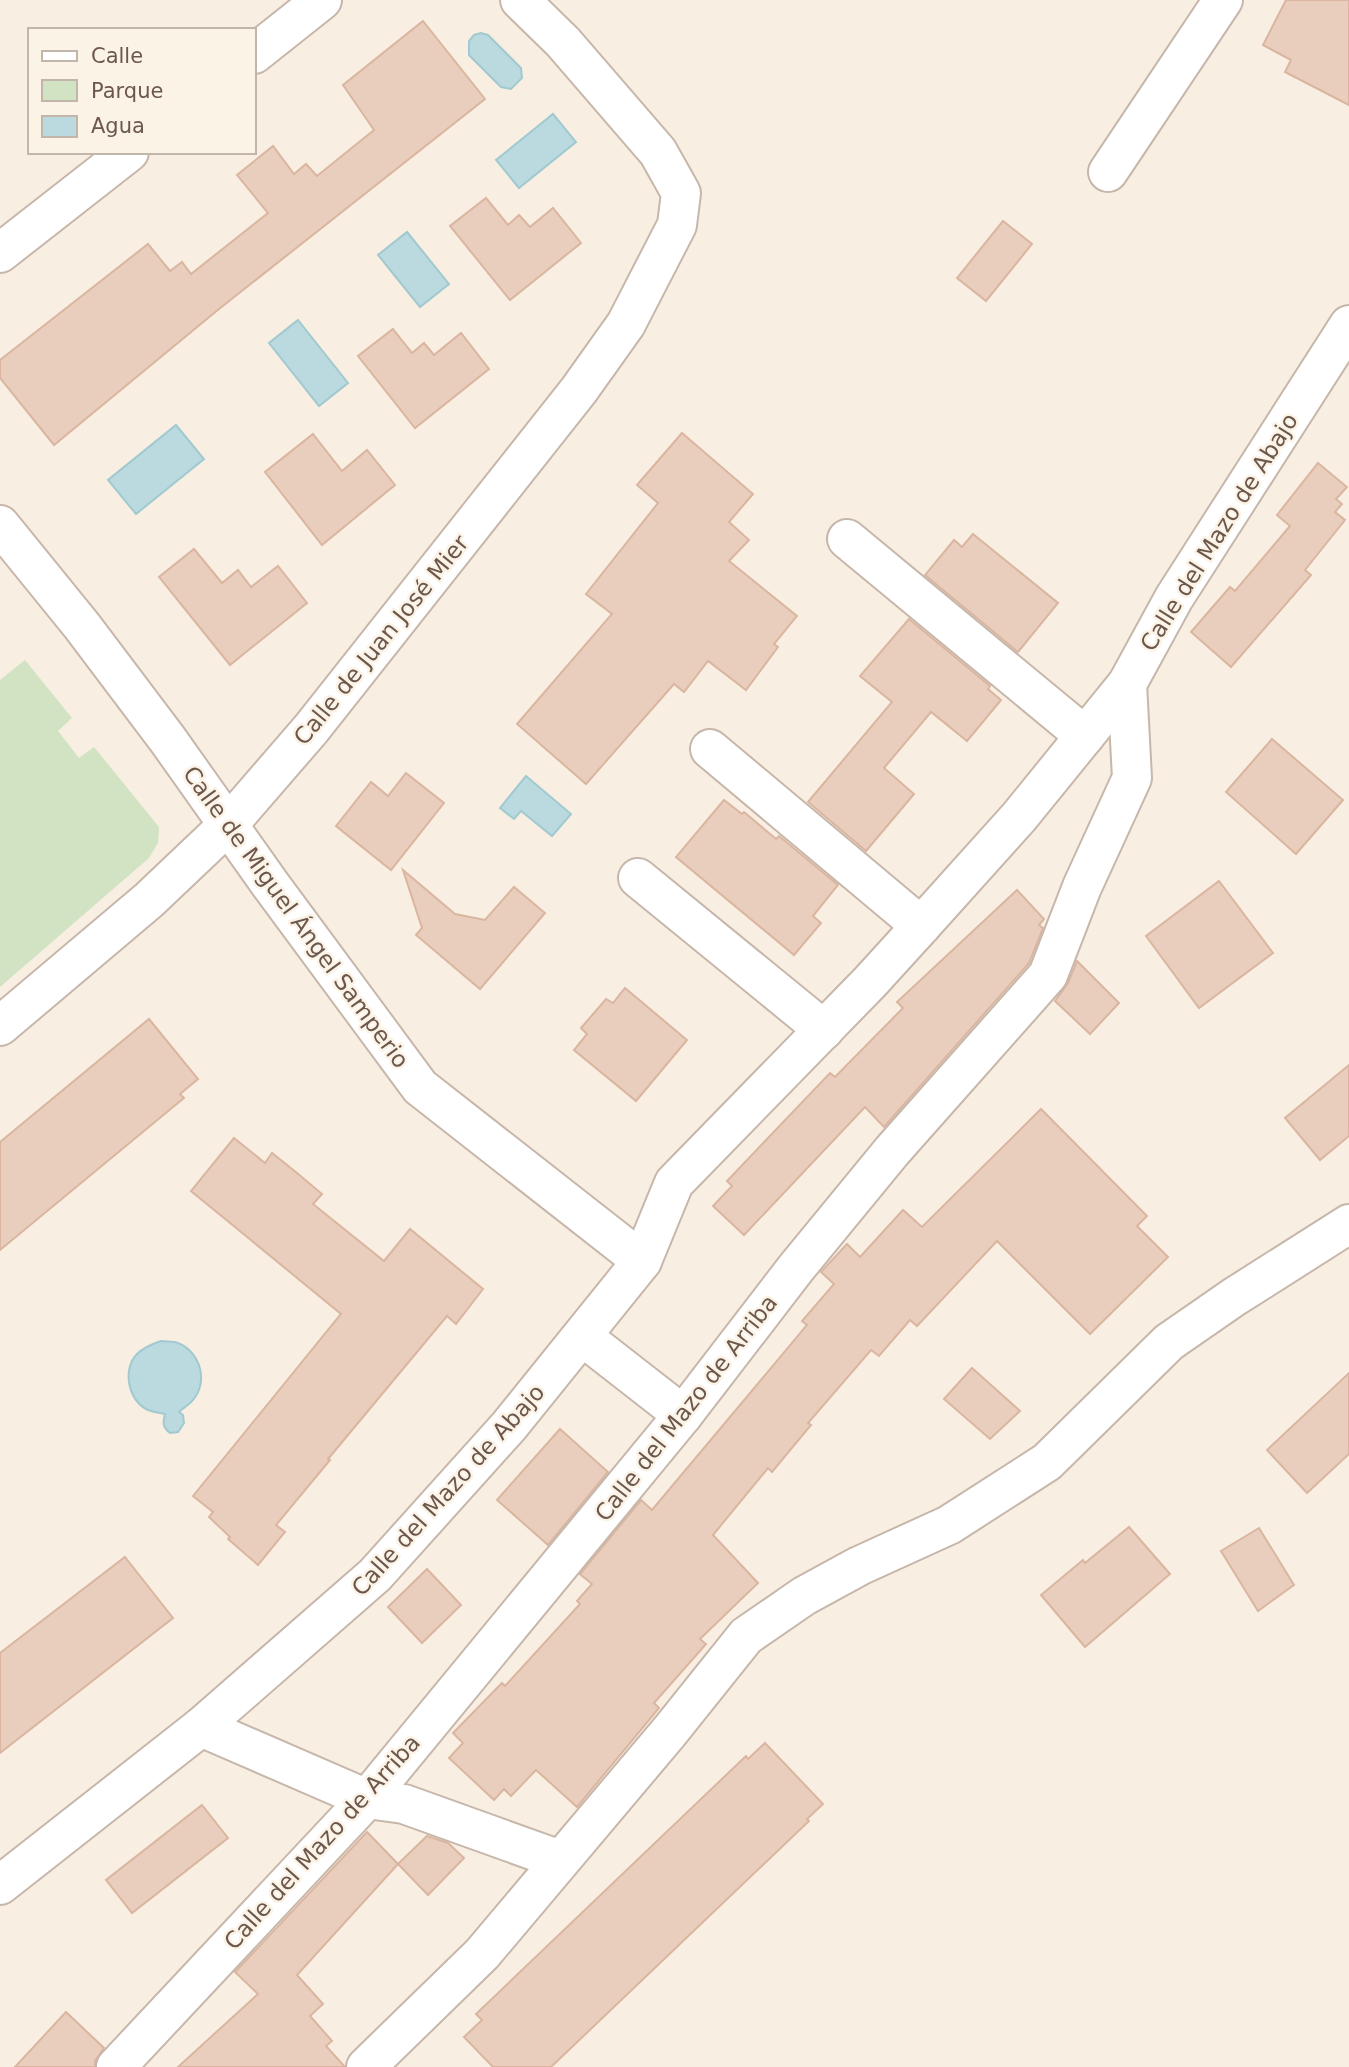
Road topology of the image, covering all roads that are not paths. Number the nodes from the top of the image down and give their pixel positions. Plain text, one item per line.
1 (322, 0) edge
2 (520, 0) edge
3 (1223, 0) edge
4 (256, 52) edge
5 (126, 154) edge
6 (1108, 172) dead end
7 (0, 253) edge
8 (1349, 325) edge
9 (0, 525) edge
10 (847, 539) dead end
11 (1127, 684) junction
12 (1085, 736) junction
13 (710, 748) dead end
14 (229, 825) junction
15 (638, 878) dead end
16 (921, 926) junction
17 (0, 1026) edge
18 (824, 1030) junction
19 (1349, 1224) edge
20 (642, 1261) junction
21 (583, 1337) junction
22 (683, 1415) junction
23 (201, 1727) junction
24 (367, 1799) junction
25 (560, 1860) junction
26 (0, 1885) edge
27 (116, 2067) edge
28 (366, 2067) edge

1 - 4 street
2 - 14 street, Calle de Juan José Mier
3 - 6 street
5 - 7 street
8 - 11 street, Calle del Mazo de Abajo
9 - 14 street, Calle de Miguel Ángel Samperio
10 - 12 street
11 - 12 street, Calle del Mazo de Abajo
11 - 22 street, Calle del Mazo de Arriba
12 - 16 street, Calle del Mazo de Abajo
13 - 16 street
14 - 17 street, Calle de Juan José Mier
14 - 20 street, Calle de Miguel Ángel Samperio
15 - 18 street
16 - 18 street, Calle del Mazo de Abajo
18 - 20 street, Calle del Mazo de Abajo
19 - 25 street
20 - 21 street, Calle del Mazo de Abajo
21 - 22 street
21 - 23 street, Calle del Mazo de Abajo
22 - 24 street, Calle del Mazo de Arriba
23 - 24 street
23 - 26 street, Calle del Mazo de Abajo
24 - 25 street
24 - 27 street, Calle del Mazo de Arriba
25 - 28 street

